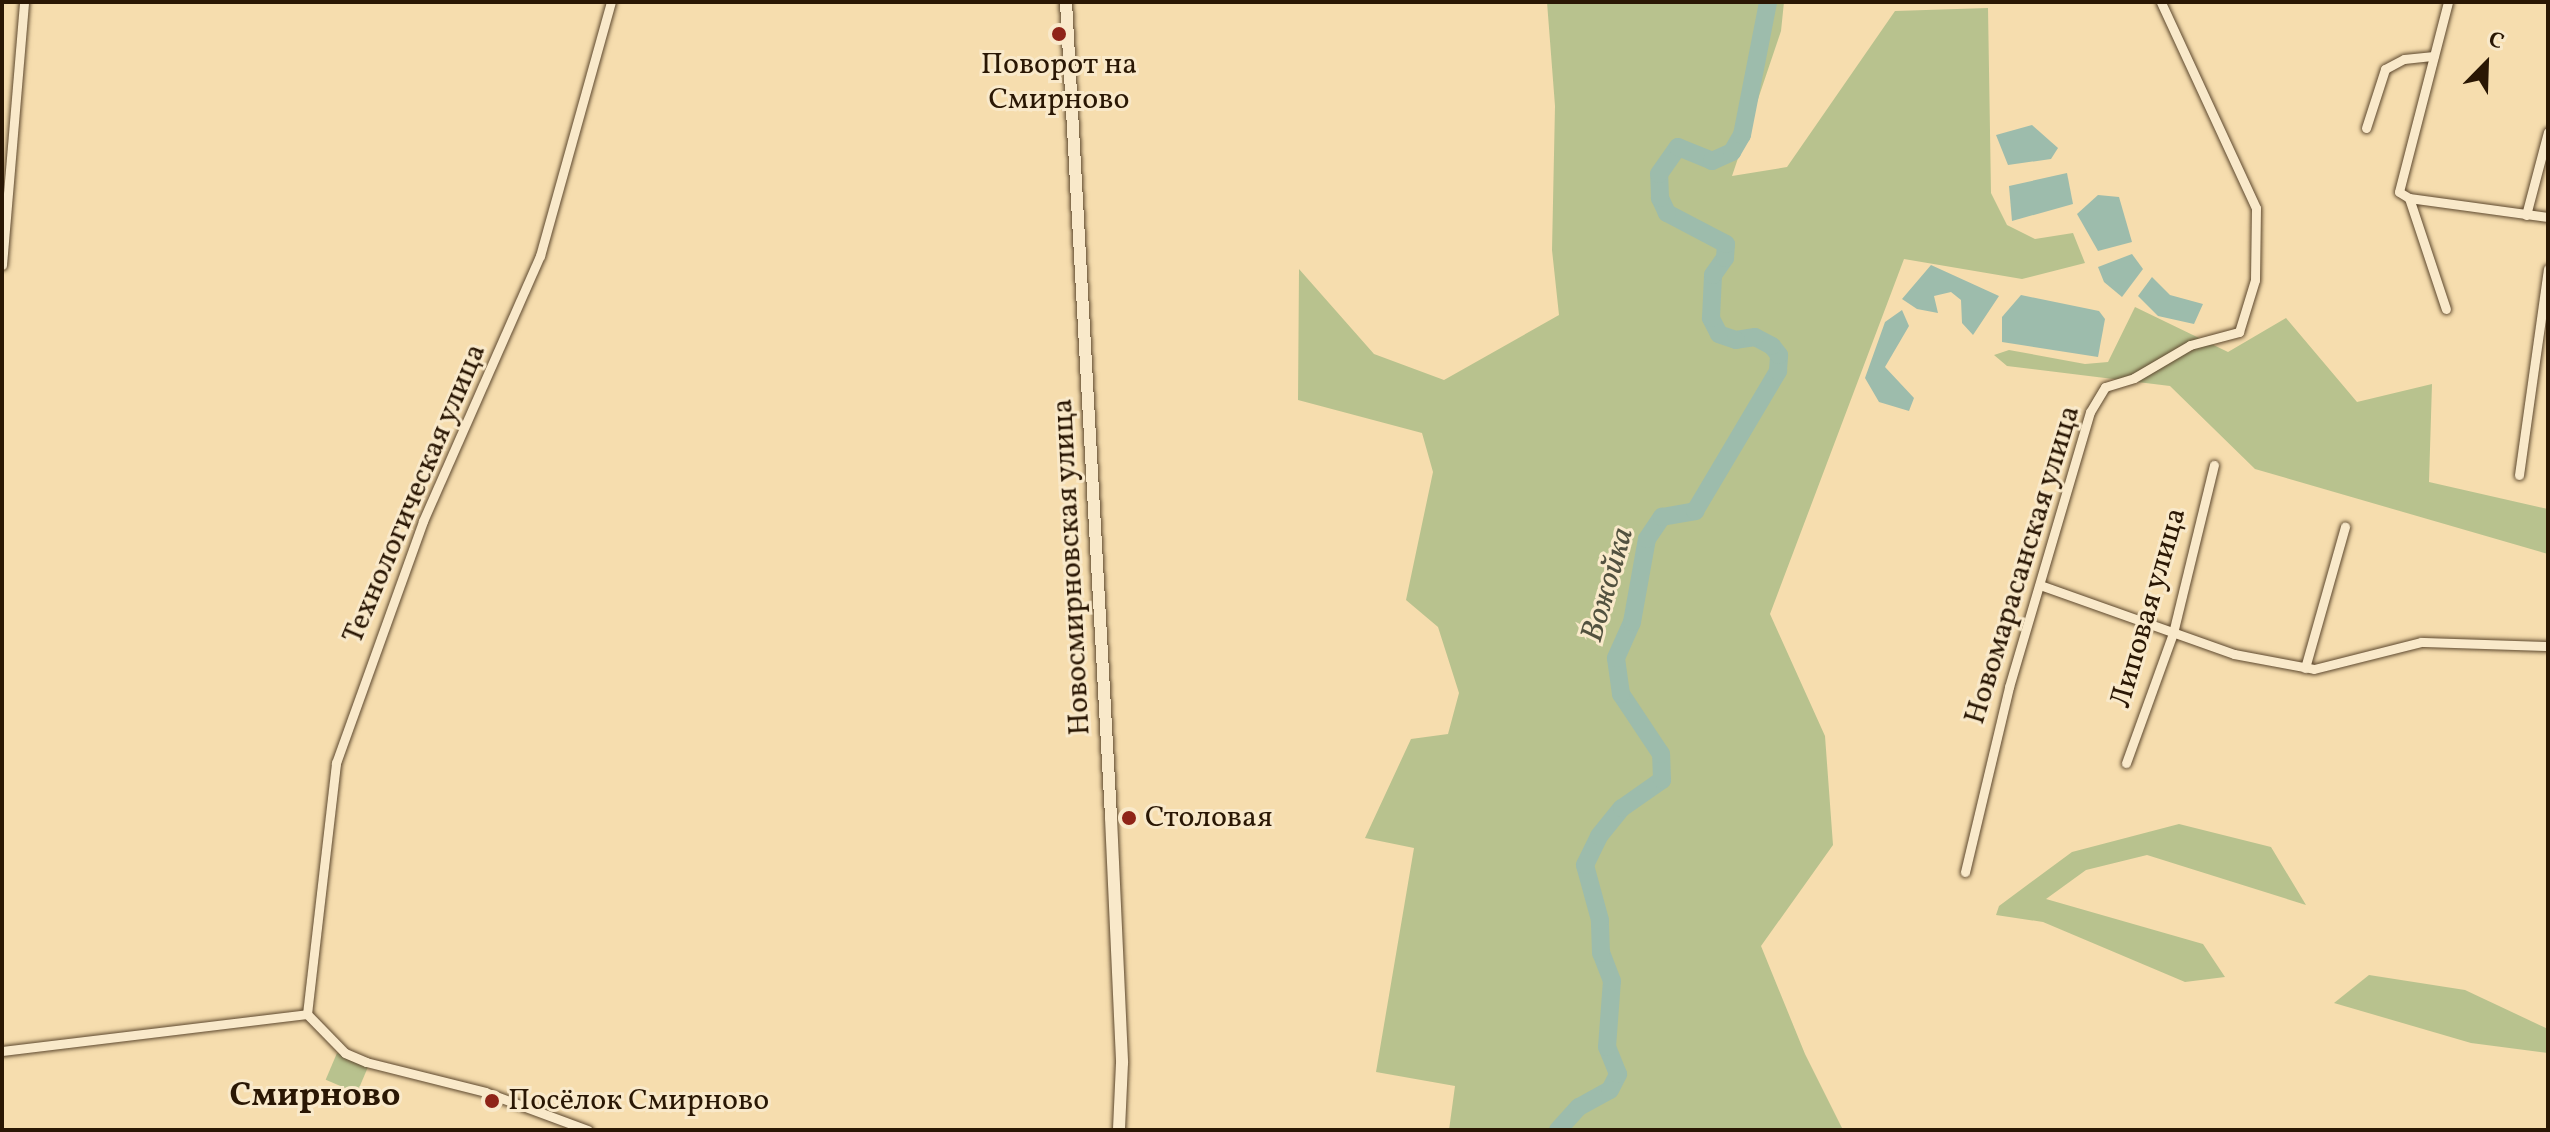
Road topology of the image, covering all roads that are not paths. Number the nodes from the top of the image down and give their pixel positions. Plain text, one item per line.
1 (24, 2) edge
2 (611, 2) edge
3 (1066, 2) edge
4 (2161, 2) edge
5 (2448, 2) edge
6 (2434, 56) junction
7 (2366, 128) dead end
8 (2548, 132) edge
9 (5, 189) edge
10 (2409, 198) junction
11 (2526, 215) junction
12 (2548, 217) edge
13 (2, 265) edge
14 (2548, 269) edge
15 (2446, 309) dead end
16 (2214, 465) dead end
17 (2519, 475) dead end
18 (2345, 527) dead end
19 (2040, 585) junction
20 (2173, 633) junction
21 (2548, 646) edge
22 (2305, 668) junction
23 (2126, 763) dead end
24 (1965, 872) dead end
25 (307, 1014) junction
26 (2, 1051) edge
27 (588, 1130) edge
28 (1119, 1130) edge

1 - 9 street
2 - 25 street, Технологическая улица
3 - 28 street, Новосмирновская улица
4 - 19 street, Новомарасанская улица
5 - 6 street
6 - 7 street
6 - 10 street
8 - 11 street
9 - 13 street
10 - 11 street
10 - 15 street
11 - 12 street
14 - 17 street
16 - 20 street, Липовая улица
18 - 22 street
19 - 20 street
19 - 24 street, Новомарасанская улица
20 - 22 street
20 - 23 street, Липовая улица
21 - 22 street
25 - 26 street
25 - 27 street

